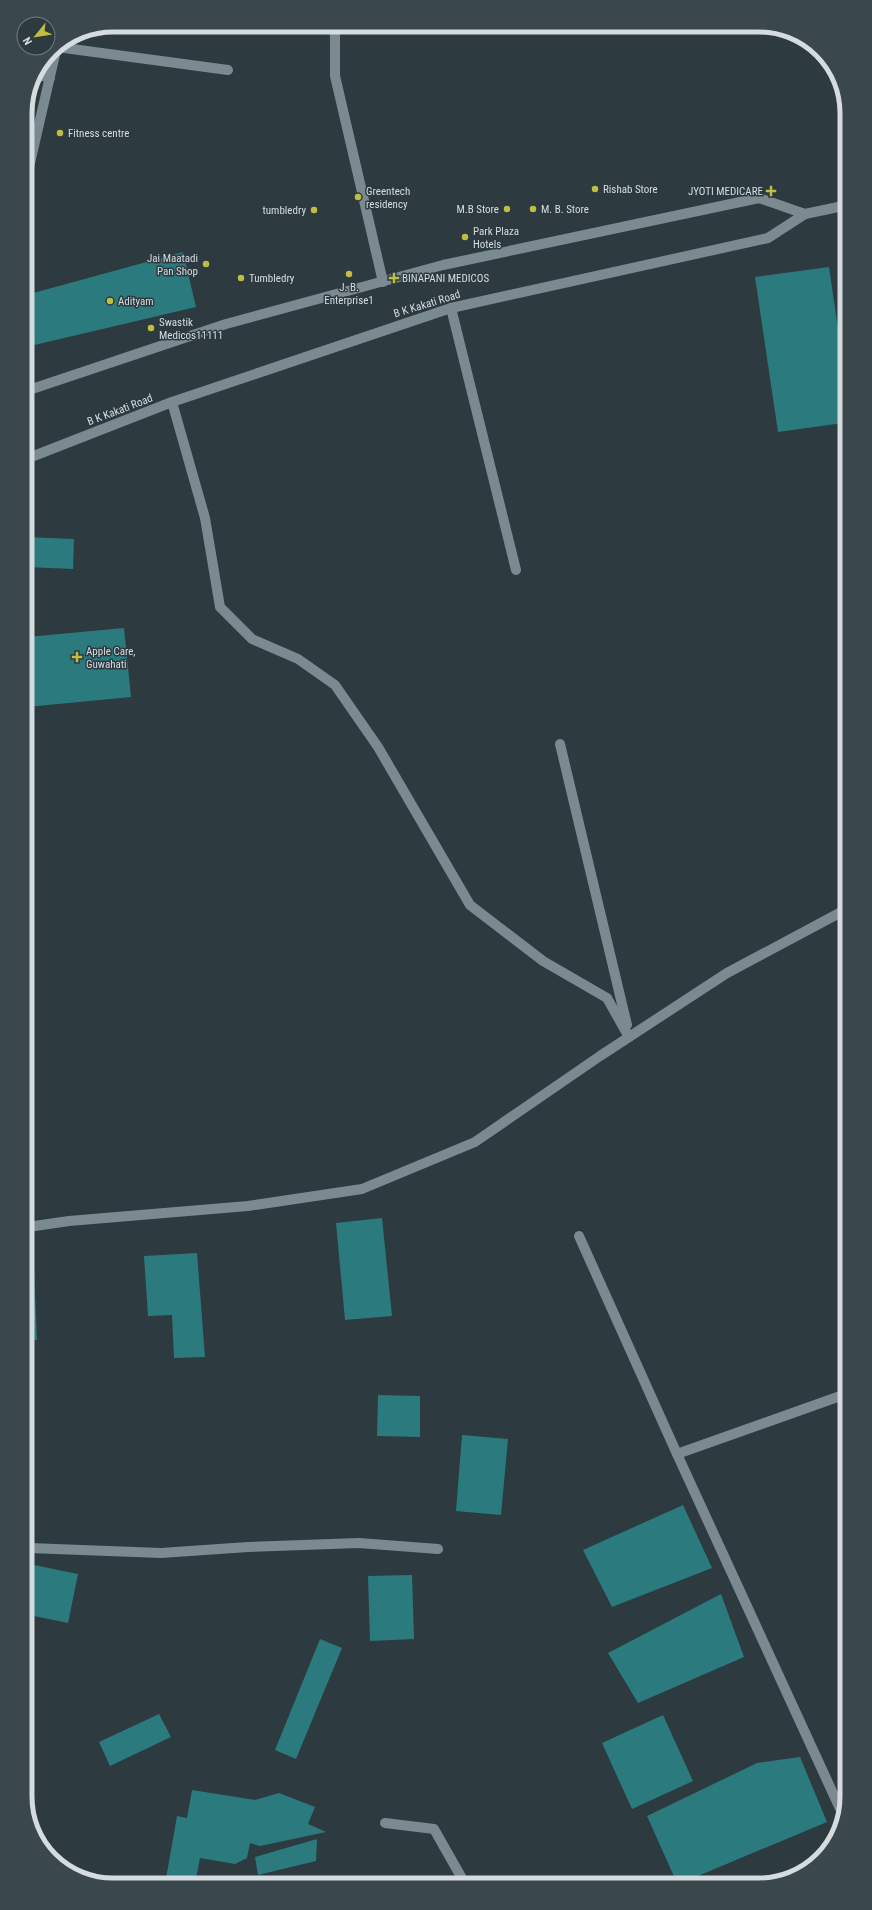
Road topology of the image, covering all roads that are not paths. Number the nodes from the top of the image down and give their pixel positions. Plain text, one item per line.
1 (334, 32) edge
2 (65, 48) edge
3 (55, 58) edge
4 (228, 70) dead end
5 (41, 76) edge
6 (50, 78) junction
7 (32, 155) edge
8 (840, 207) edge
9 (805, 214) junction
10 (383, 282) junction
11 (451, 308) junction
12 (32, 389) edge
13 (172, 402) junction
14 (32, 457) edge
15 (516, 570) dead end
16 (560, 744) dead end
17 (840, 912) edge
18 (629, 1037) junction
19 (32, 1226) edge
20 (579, 1236) dead end
21 (840, 1396) edge
22 (677, 1454) junction
23 (32, 1548) edge
24 (438, 1549) dead end
25 (839, 1807) edge
26 (385, 1823) dead end
27 (462, 1878) edge

1 - 10 street
2 - 4 street
3 - 6 street
5 - 6 street
6 - 7 street
8 - 9 street, B K Kakati Road
9 - 10 street
9 - 11 street, B K Kakati Road
10 - 12 street
11 - 13 street, B K Kakati Road
11 - 15 street
13 - 14 street, B K Kakati Road
13 - 18 street
16 - 18 street
17 - 18 street
18 - 19 street
20 - 22 street
21 - 22 street
22 - 25 street
23 - 24 street
26 - 27 street

